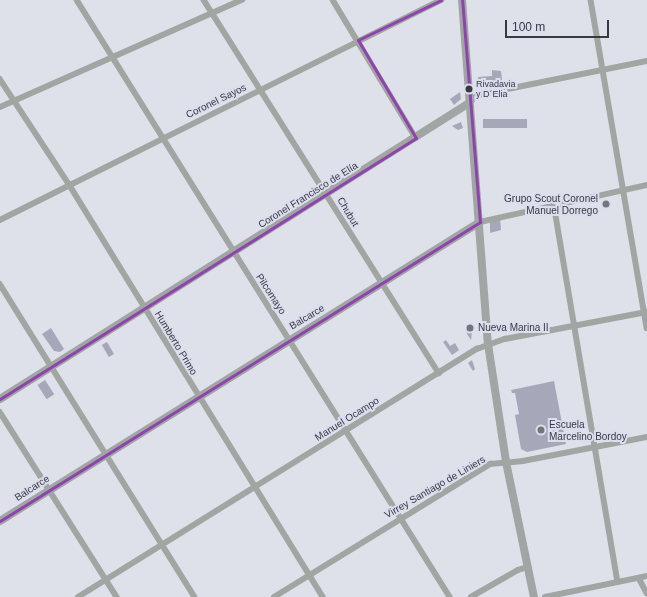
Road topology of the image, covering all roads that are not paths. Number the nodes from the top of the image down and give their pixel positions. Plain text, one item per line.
1 (77, 0) edge
2 (204, 0) edge
3 (242, 0) edge
4 (333, 0) edge
5 (441, 0) edge
6 (462, 0) edge
7 (591, 0) edge
8 (212, 13) junction
9 (358, 40) junction
10 (114, 56) junction
11 (647, 60) edge
12 (604, 69) junction
13 (0, 79) edge
14 (261, 89) junction
15 (14, 100) junction
16 (470, 103) junction
17 (0, 106) edge
18 (164, 136) junction
19 (416, 138) junction
20 (69, 184) junction
21 (647, 185) edge
22 (625, 190) junction
23 (327, 195) junction
24 (554, 204) junction
25 (0, 220) edge
26 (480, 222) junction
27 (234, 254) junction
28 (0, 284) edge
29 (382, 284) junction
30 (143, 307) junction
31 (646, 313) edge
32 (574, 326) junction
33 (647, 328) edge
34 (289, 340) junction
35 (488, 344) junction
36 (52, 365) junction
37 (439, 373) junction
38 (197, 397) junction
39 (0, 399) edge
40 (0, 412) edge
41 (347, 430) junction
42 (647, 437) edge
43 (594, 446) junction
44 (105, 455) junction
45 (506, 462) junction
46 (254, 487) junction
47 (49, 489) junction
48 (400, 517) junction
49 (0, 521) edge
50 (162, 545) junction
51 (527, 567) junction
52 (309, 575) junction
53 (647, 576) edge
54 (639, 578) junction
55 (106, 580) junction
56 (618, 582) junction
57 (647, 594) edge
58 (78, 597) edge
59 (117, 597) edge
60 (195, 597) edge
61 (274, 597) edge
62 (323, 597) edge
63 (450, 597) edge
64 (471, 597) edge
65 (534, 597) edge
66 (546, 597) edge

1 - 10 street, Pilcomayo
2 - 8 street, Chubut
3 - 8 street
4 - 9 street
5 - 9 street, Coronel Sayos
6 - 16 street
7 - 12 street
8 - 10 street
8 - 14 street, Chubut
9 - 14 street, Coronel Sayos
9 - 19 street
10 - 15 street
10 - 18 street, Pilcomayo
11 - 12 street, Coronel Francisco de Elía
12 - 16 street, Coronel Francisco de Elía
12 - 22 street
13 - 15 street, Humberto Primo
14 - 18 street, Coronel Sayos
14 - 23 street, Chubut
15 - 17 street
15 - 20 street, Humberto Primo
16 - 19 street, Coronel Francisco de Elía
16 - 26 street
18 - 20 street, Coronel Sayos
18 - 27 street, Pilcomayo
19 - 23 street, Coronel Francisco de Elía
20 - 25 street, Coronel Sayos
20 - 30 street, Humberto Primo
21 - 22 street, Balcarce
22 - 24 street, Balcarce
22 - 31 street
23 - 27 street, Coronel Francisco de Elía
23 - 29 street, Chubut
24 - 26 street, Balcarce
24 - 32 street
26 - 29 street, Balcarce
26 - 35 street
27 - 30 street, Coronel Francisco de Elía
27 - 34 street, Pilcomayo
28 - 36 street
29 - 34 street, Balcarce
29 - 37 street, Chubut
30 - 36 street, Coronel Francisco de Elía
30 - 38 street, Humberto Primo
31 - 32 street, Manuel Ocampo
31 - 33 street
32 - 35 street, Manuel Ocampo
32 - 43 street
34 - 38 street, Balcarce
34 - 41 street, Pilcomayo
35 - 37 street, Manuel Ocampo
35 - 45 street
36 - 39 street, Coronel Francisco de Elía
36 - 44 street
37 - 41 street, Manuel Ocampo
38 - 44 street, Balcarce
38 - 46 street, Humberto Primo
40 - 47 street
41 - 46 street, Manuel Ocampo
41 - 48 street, Pilcomayo
42 - 43 street, Virrey Santiago de Liniers
43 - 45 street, Virrey Santiago de Liniers
43 - 56 street
44 - 47 street, Balcarce
44 - 50 street
45 - 48 street, Virrey Santiago de Liniers
45 - 51 street
46 - 50 street, Manuel Ocampo
46 - 52 street, Humberto Primo
47 - 49 street, Balcarce
47 - 55 street
48 - 52 street, Virrey Santiago de Liniers
48 - 63 street, Pilcomayo
50 - 55 street, Manuel Ocampo
50 - 60 street
51 - 64 street
51 - 65 street
52 - 61 street, Virrey Santiago de Liniers
52 - 62 street, Humberto Primo
53 - 54 street
54 - 56 street
54 - 57 street
55 - 58 street, Manuel Ocampo
55 - 59 street
56 - 66 street

